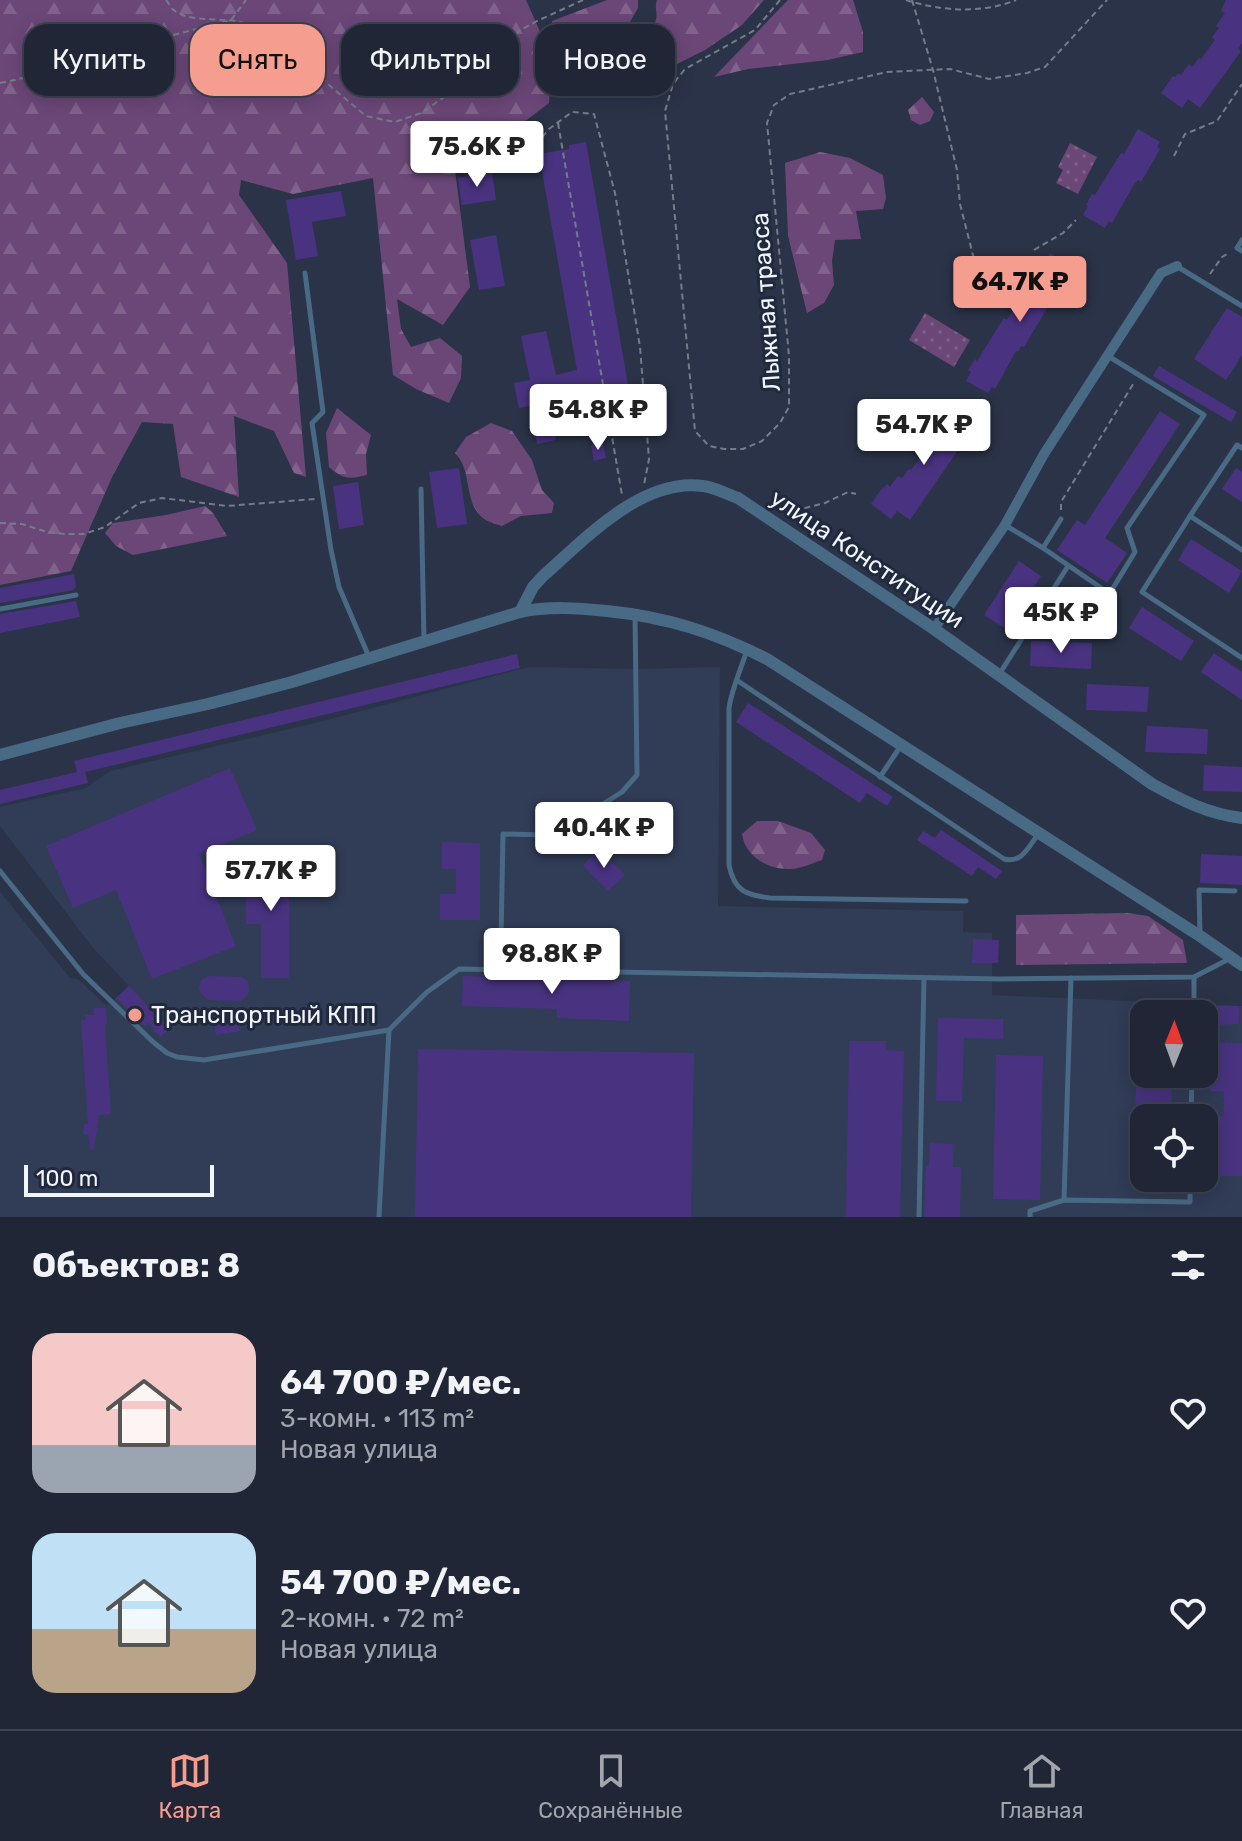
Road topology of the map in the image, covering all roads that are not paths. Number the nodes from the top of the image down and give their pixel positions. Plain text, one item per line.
1 (1242, 240) edge
2 (1240, 249) edge
3 (1177, 266) joint
4 (305, 273) dead end
5 (1242, 306) edge
6 (1107, 356) junction
7 (1242, 448) edge
8 (421, 489) dead end
9 (1190, 516) junction
10 (1061, 519) road end
11 (1005, 525) junction
12 (1043, 548) junction
13 (1242, 550) edge
14 (1068, 566) junction
15 (76, 595) dead end
16 (0, 609) edge
17 (520, 612) junction
18 (635, 614) junction
19 (934, 629) junction
20 (424, 642) junction
21 (747, 649) junction
22 (1242, 658) edge
23 (370, 659) junction
24 (998, 676) junction
25 (738, 681) junction
26 (902, 744) junction
27 (0, 755) edge
28 (880, 777) junction
29 (1242, 818) edge
30 (1039, 833) junction
31 (0, 871) edge
32 (1235, 891) dead end
33 (966, 901) dead end
34 (1200, 936) junction
35 (501, 938) dead end
36 (1236, 962) edge
37 (1194, 977) junction
38 (924, 978) junction
39 (1071, 978) junction
40 (1194, 1000) edge
41 (389, 1030) junction
42 (1190, 1192) edge
43 (1064, 1200) junction
44 (379, 1217) edge
45 (919, 1217) edge
46 (1030, 1217) edge

1 - 2 lane
3 - 5 lane
3 - 6 street
4 - 23 lane
6 - 11 street
6 - 14 lane
7 - 9 lane
8 - 20 lane
9 - 13 lane
9 - 22 lane
10 - 12 lane
11 - 12 lane
11 - 19 street
12 - 14 lane
14 - 24 lane
15 - 16 lane
17 - 18 street
17 - 19 street, улица Конституции
17 - 20 street
18 - 21 street
18 - 35 lane
19 - 24 street, улица Конституции
20 - 23 street
21 - 25 lane
21 - 26 street
23 - 27 street
24 - 29 street, улица Конституции
25 - 28 lane
25 - 33 lane
26 - 28 lane
26 - 30 street
28 - 30 lane
30 - 34 street
31 - 41 lane
32 - 34 lane
34 - 36 street
36 - 37 lane
37 - 39 lane
37 - 40 lane
38 - 39 lane
38 - 41 lane
38 - 45 lane
39 - 43 lane
41 - 44 lane
42 - 43 lane
43 - 46 lane

